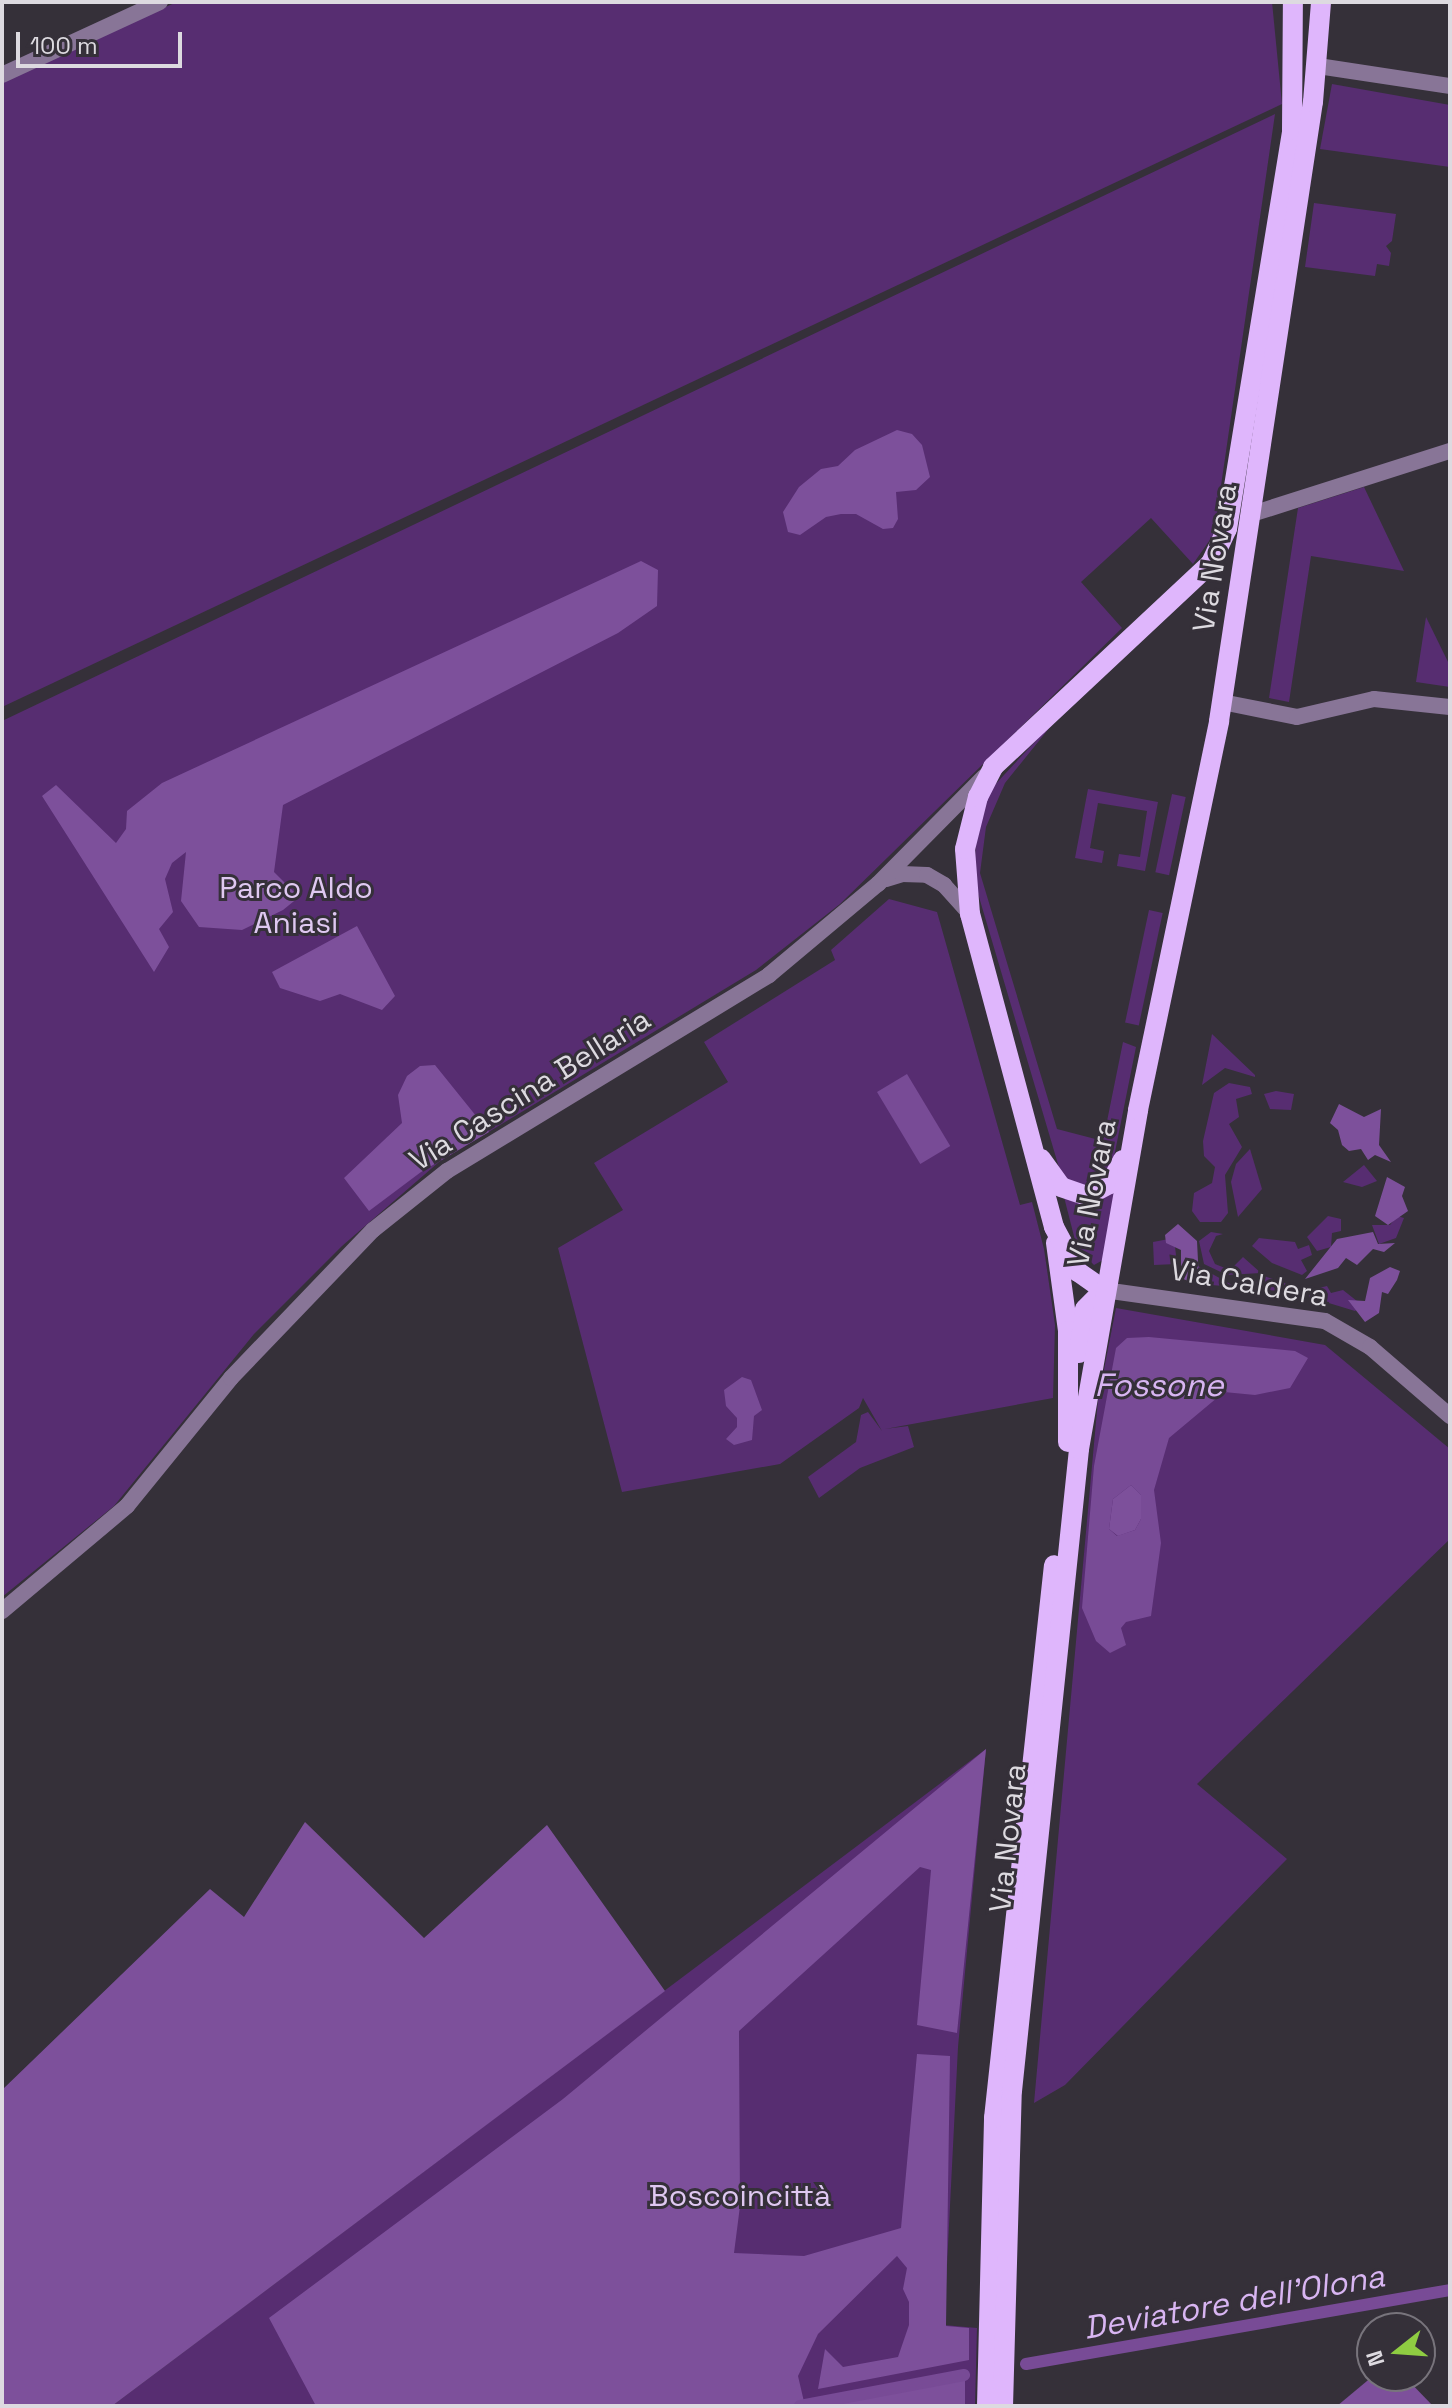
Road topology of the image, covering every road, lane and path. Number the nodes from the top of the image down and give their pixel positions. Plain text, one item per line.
1 (160, 2) edge
2 (1293, 2) edge
3 (1317, 3) edge
4 (1318, 66) junction
5 (2, 75) edge
6 (1450, 86) edge
7 (1295, 89) junction
8 (1450, 451) edge
9 (1252, 514) junction
10 (1211, 563) junction
11 (1242, 579) junction
12 (1222, 702) junction
13 (1450, 707) edge
14 (993, 767) junction
15 (878, 884) junction
16 (970, 914) junction
17 (1138, 1110) junction
18 (1032, 1146) junction
19 (1054, 1227) junction
20 (1104, 1290) junction
21 (1450, 1416) edge
22 (1070, 1417) junction
23 (2, 1611) edge
24 (987, 2406) edge
25 (1003, 2406) edge

1 - 5 street
2 - 7 main road, Via Novara
3 - 4 main road, Via Novara
4 - 6 street
4 - 7 main road
4 - 9 main road, Via Novara
7 - 10 main road, Via Novara
8 - 9 street
9 - 11 main road, Via Novara
10 - 11 main road
10 - 14 main road, Via Cascina Bellaria
11 - 12 main road, Via Novara
12 - 13 street
12 - 17 main road, Via Novara
14 - 15 street, Via Cascina Bellaria
14 - 16 main road, Via Cascina Bellaria
15 - 16 street, Via Cascina Bellaria
15 - 23 street, Via Cascina Bellaria
16 - 18 main road, Via Cascina Bellaria
17 - 18 main road
17 - 20 main road, Via Novara
18 - 19 main road, Via Cascina Bellaria
19 - 20 main road
19 - 22 main road, Via Novara
20 - 21 street, Via Caldera
20 - 22 main road
20 - 25 main road, Via Novara
22 - 24 main road, Via Novara

